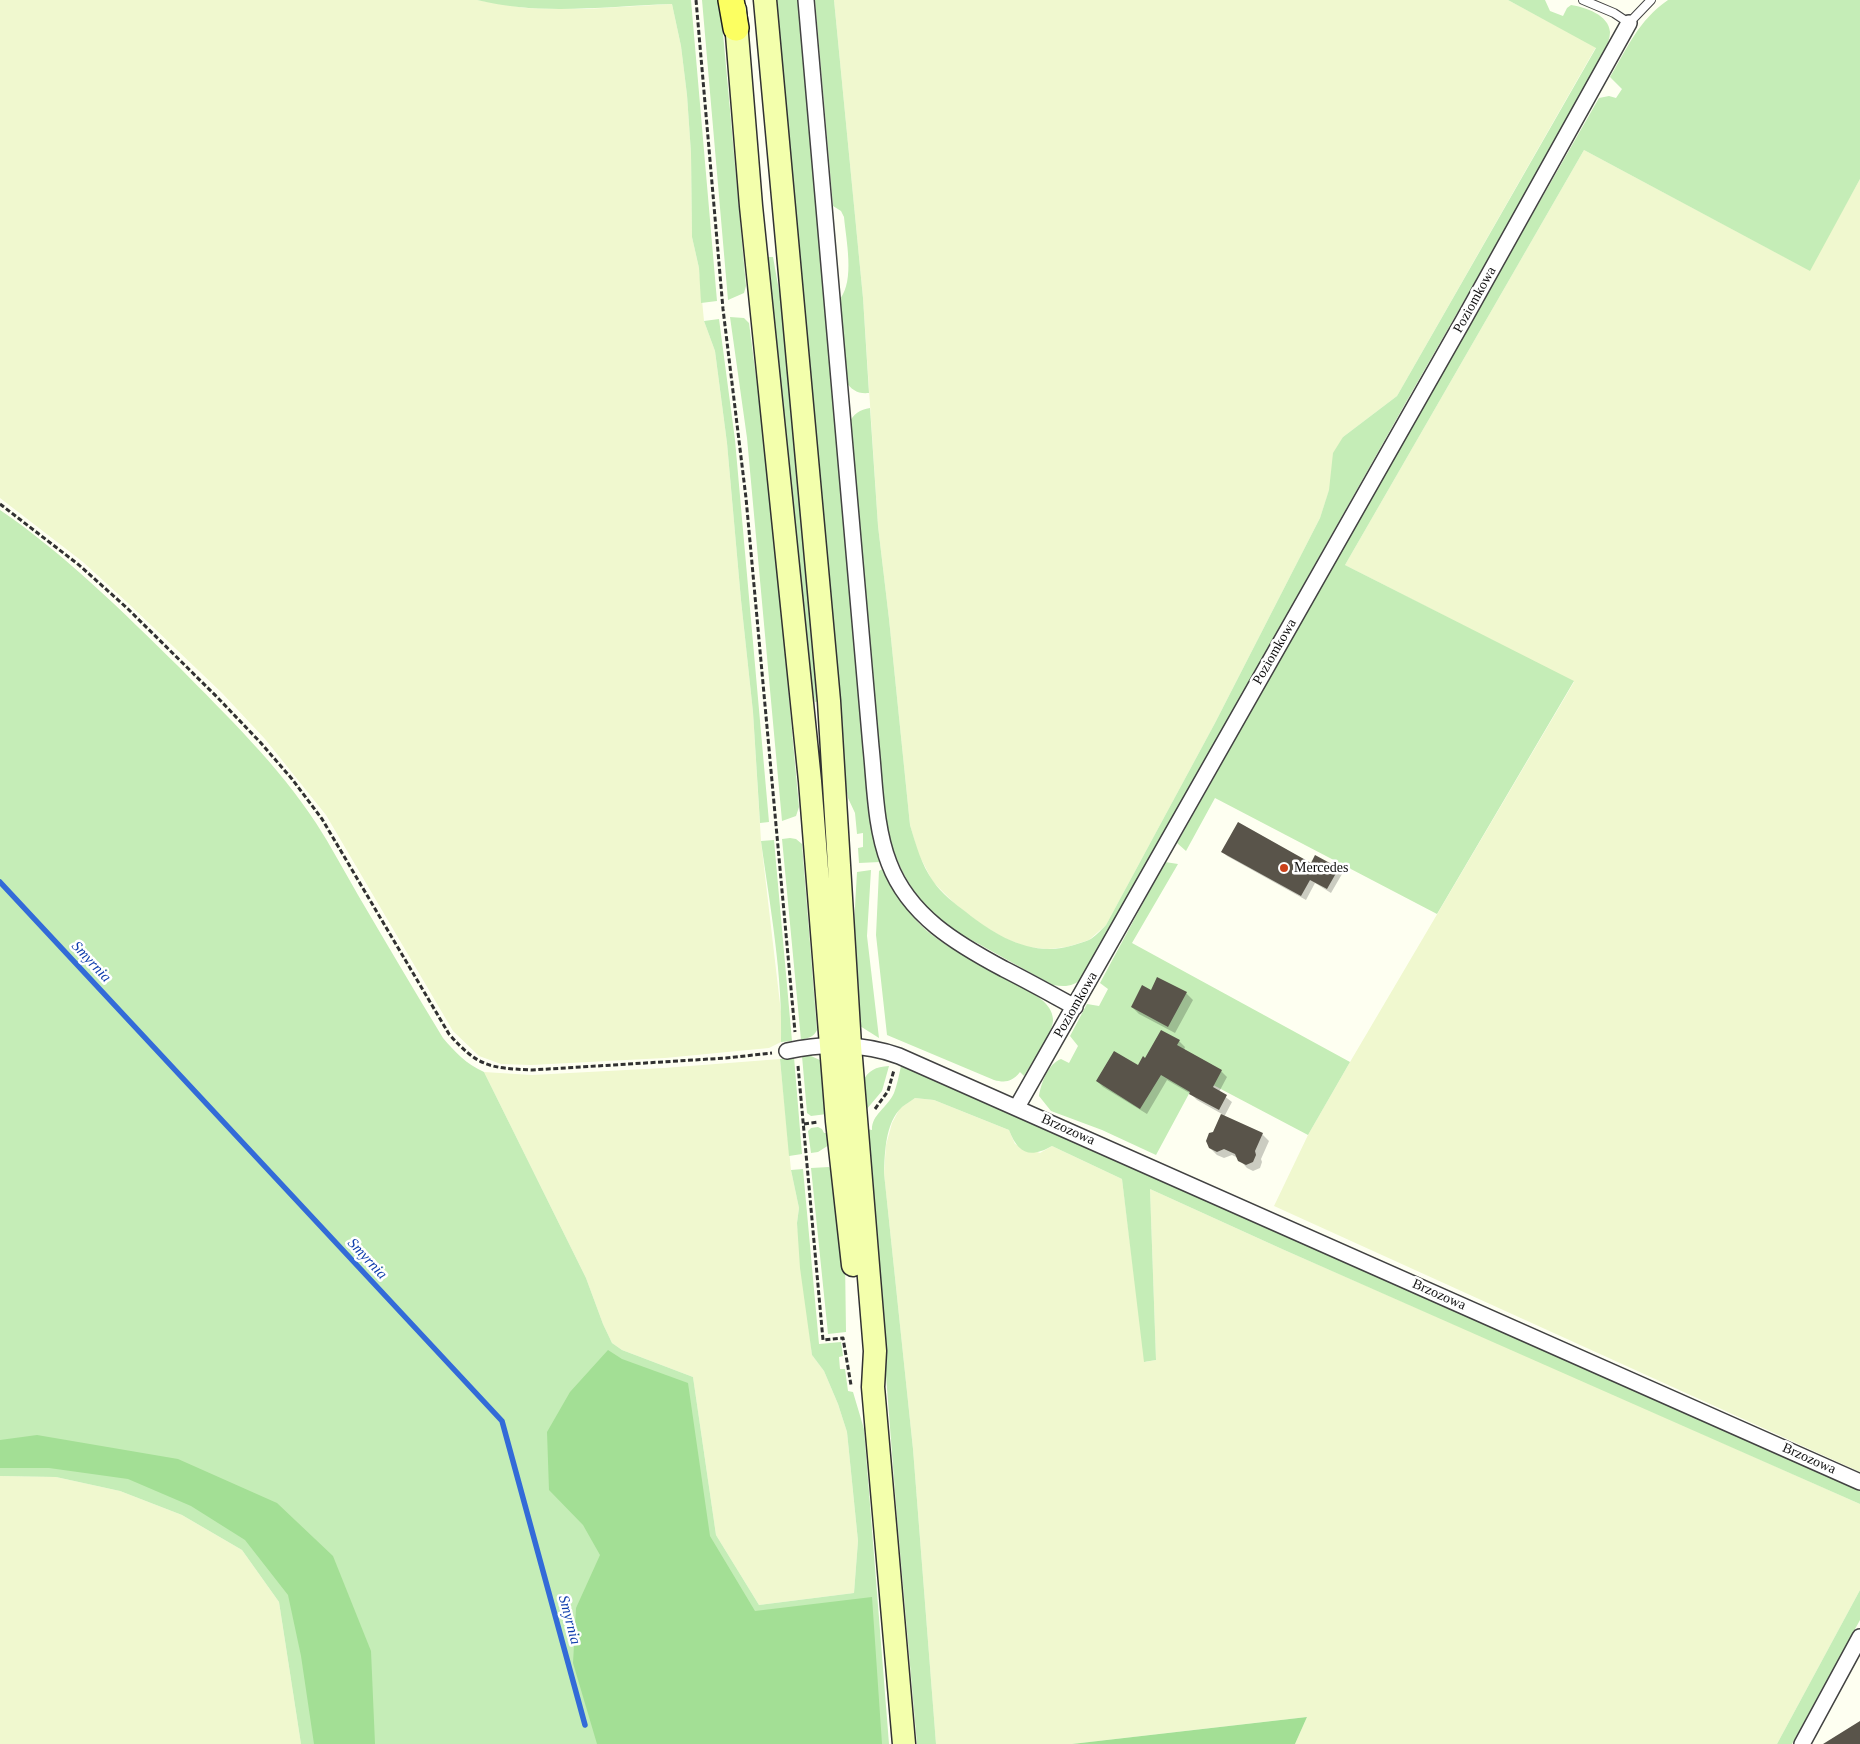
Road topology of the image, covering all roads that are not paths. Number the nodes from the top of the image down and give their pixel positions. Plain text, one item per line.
1 (731, 0) edge
2 (735, 0) edge
3 (765, 0) edge
4 (806, 0) edge
5 (1583, 0) edge
6 (1651, 0) edge
7 (1629, 23) junction
8 (736, 28) junction
9 (1075, 1007) junction
10 (840, 1046) junction
11 (792, 1050) road end
12 (1017, 1107) junction
13 (1860, 1482) edge
14 (1860, 1636) edge
15 (904, 1744) edge
16 (1802, 1744) edge

1 - 8 main road
2 - 8 main road
3 - 10 main road
4 - 9 street
5 - 7 lane
6 - 7 lane
7 - 9 street, Poziomkowa
8 - 10 main road
9 - 12 street, Poziomkowa
10 - 11 street
10 - 12 street
10 - 15 main road
12 - 13 street, Brzozowa
14 - 16 street

